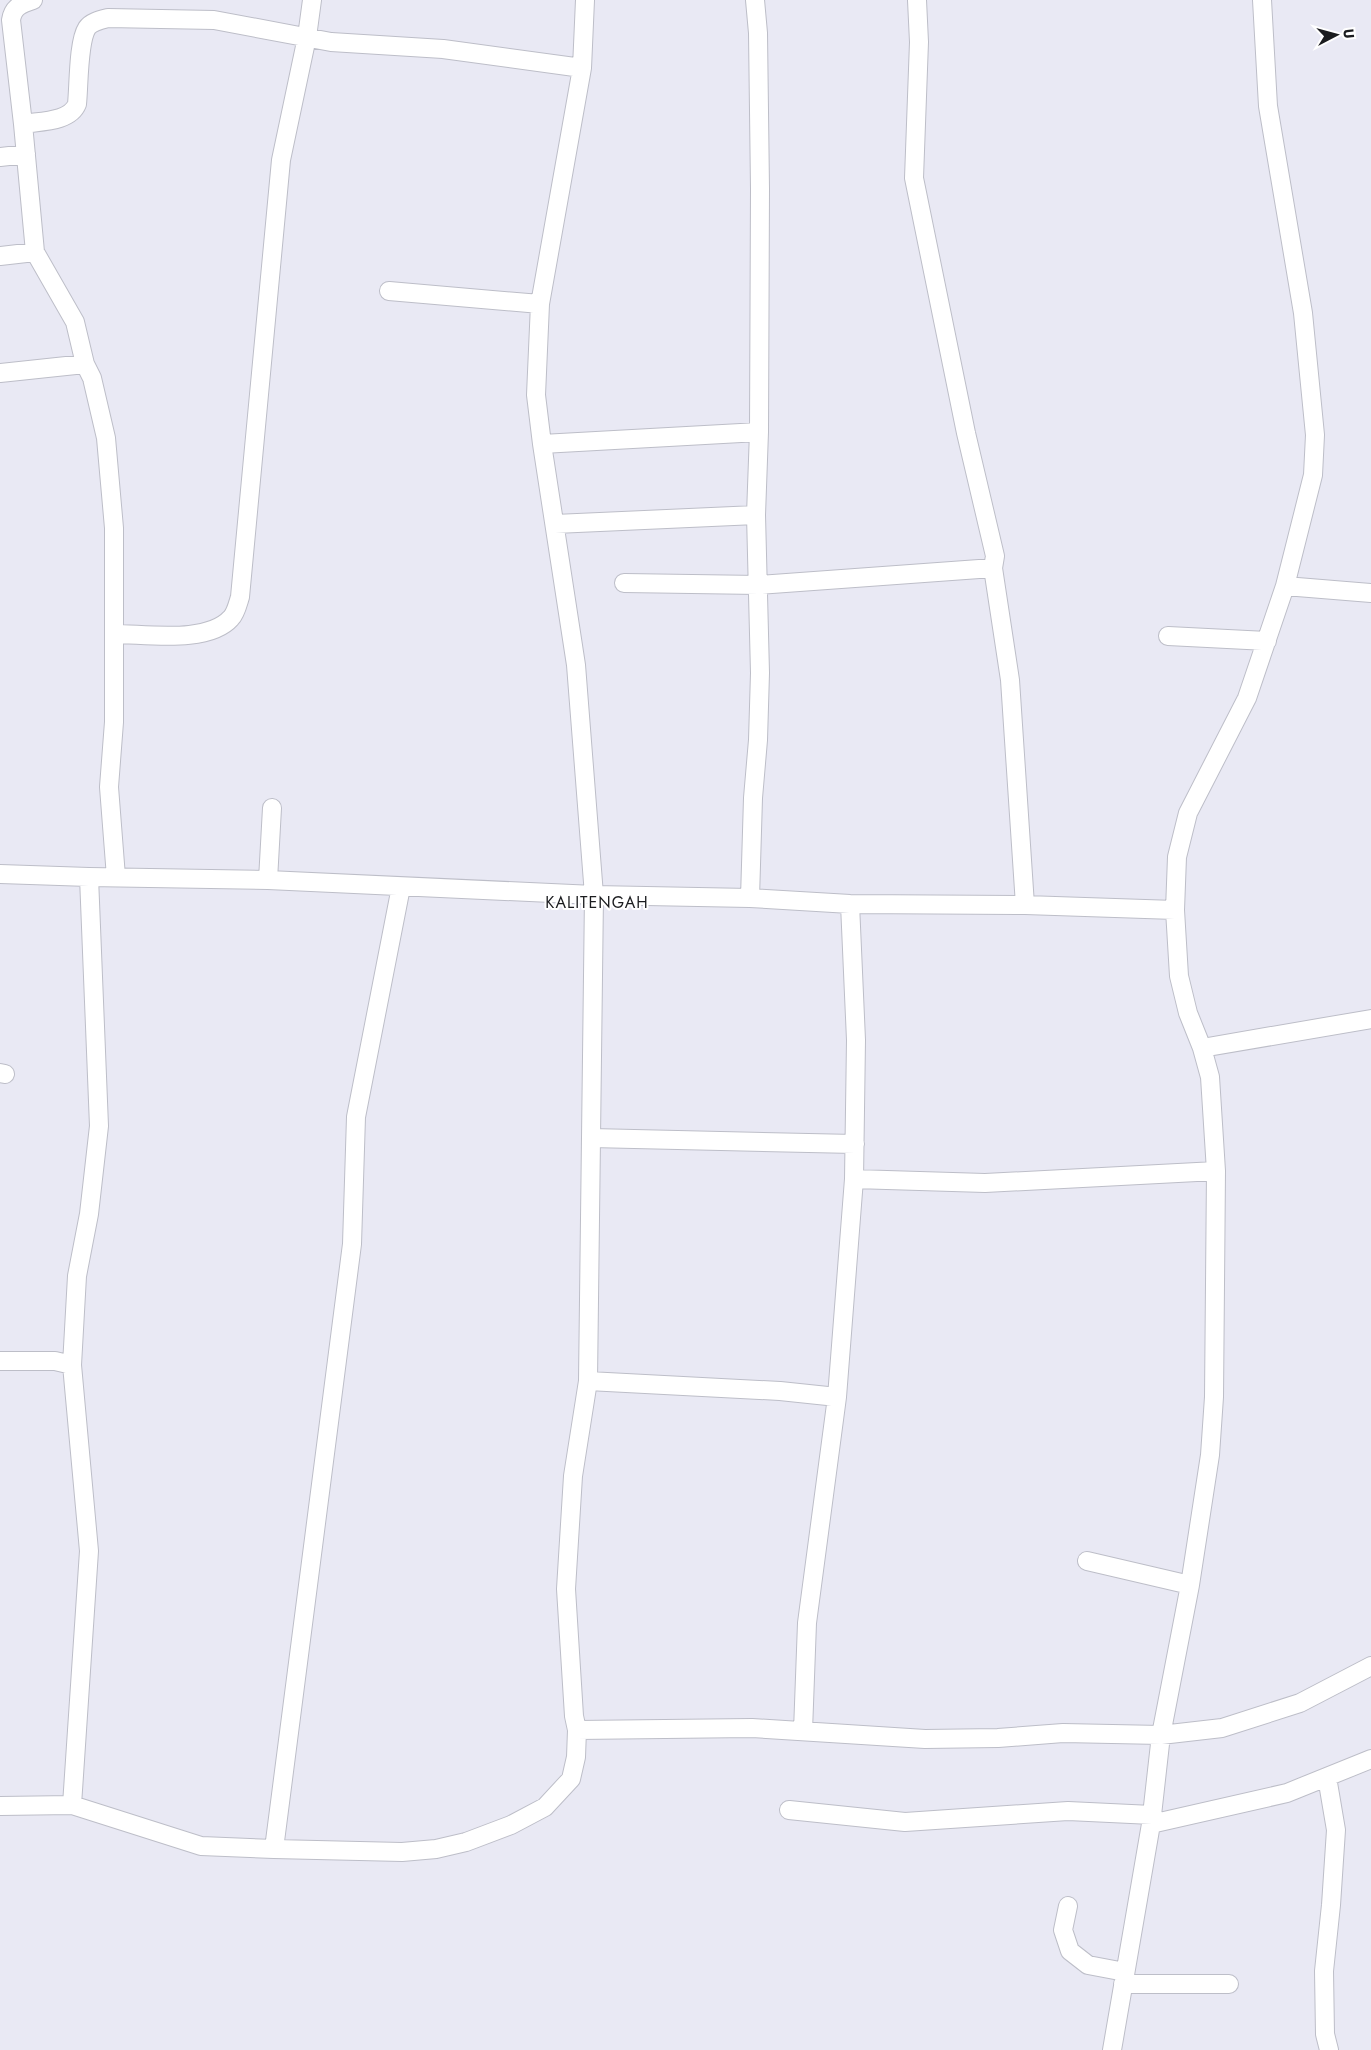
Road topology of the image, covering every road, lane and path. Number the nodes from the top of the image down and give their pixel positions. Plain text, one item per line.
1 (33, 0) edge
2 (312, 0) edge
3 (585, 0) edge
4 (755, 0) edge
5 (917, 0) edge
6 (1262, 0) edge
7 (307, 37) junction
8 (582, 68) junction
9 (23, 124) junction
10 (26, 154) junction
11 (0, 157) edge
12 (34, 252) junction
13 (0, 256) edge
14 (389, 291) dead end
15 (540, 304) junction
16 (85, 364) junction
17 (0, 373) edge
18 (759, 432) junction
19 (542, 444) junction
20 (756, 514) junction
21 (554, 524) junction
22 (993, 568) junction
23 (624, 583) dead end
24 (759, 585) junction
25 (1285, 586) junction
26 (1371, 593) edge
27 (114, 634) junction
28 (1168, 636) dead end
29 (1267, 640) junction
30 (272, 808) dead end
31 (0, 874) edge
32 (89, 877) junction
33 (116, 877) junction
34 (268, 880) junction
35 (401, 887) junction
36 (594, 895) junction
37 (750, 898) junction
38 (850, 904) junction
39 (1026, 905) junction
40 (1175, 910) junction
41 (1371, 1019) edge
42 (1202, 1048) junction
43 (591, 1138) junction
44 (855, 1144) junction
45 (1216, 1171) junction
46 (854, 1179) junction
47 (0, 1361) edge
48 (72, 1365) junction
49 (588, 1381) junction
50 (837, 1397) junction
51 (1087, 1561) dead end
52 (1190, 1585) junction
53 (1371, 1666) edge
54 (577, 1730) junction
55 (803, 1731) junction
56 (1161, 1735) junction
57 (1371, 1759) edge
58 (1327, 1777) junction
59 (72, 1805) junction
60 (0, 1806) edge
61 (790, 1810) dead end
62 (1151, 1819) junction
63 (274, 1849) junction
64 (1068, 1906) dead end
65 (1124, 1978) junction
66 (1229, 1984) dead end
67 (1112, 2050) edge
68 (1329, 2050) edge

1 - 9 street
2 - 7 street
3 - 8 street
4 - 18 street
5 - 22 street
6 - 25 street
7 - 8 street
7 - 9 street
7 - 27 street
8 - 15 street
9 - 10 street
10 - 11 street
10 - 12 street
12 - 13 street
12 - 16 street
14 - 15 street
15 - 19 street
16 - 17 street
16 - 27 street
18 - 19 street
18 - 20 street
19 - 21 street
20 - 21 street
20 - 24 street
21 - 36 street
22 - 24 street
22 - 39 street
23 - 24 street
24 - 37 street
25 - 26 street
25 - 29 street
27 - 33 street
28 - 29 street
29 - 40 street
30 - 34 street
31 - 32 street
32 - 33 street
32 - 48 street
33 - 34 street
34 - 35 street
35 - 36 street
35 - 63 street
36 - 37 street
36 - 43 street
37 - 38 street
38 - 39 street
38 - 44 street
39 - 40 street
40 - 42 street
41 - 42 street
42 - 45 street
43 - 44 street
43 - 49 street
44 - 46 street
45 - 46 street
45 - 52 street
46 - 50 street
47 - 48 street
48 - 59 street
49 - 50 street
49 - 54 street
50 - 55 street
51 - 52 street
52 - 56 street
53 - 56 street
54 - 55 street
54 - 63 street
55 - 56 street
56 - 62 street
57 - 58 street
58 - 62 street
58 - 68 street
59 - 60 street
59 - 63 street
61 - 62 street
62 - 65 street
64 - 65 street
65 - 66 street
65 - 67 street

